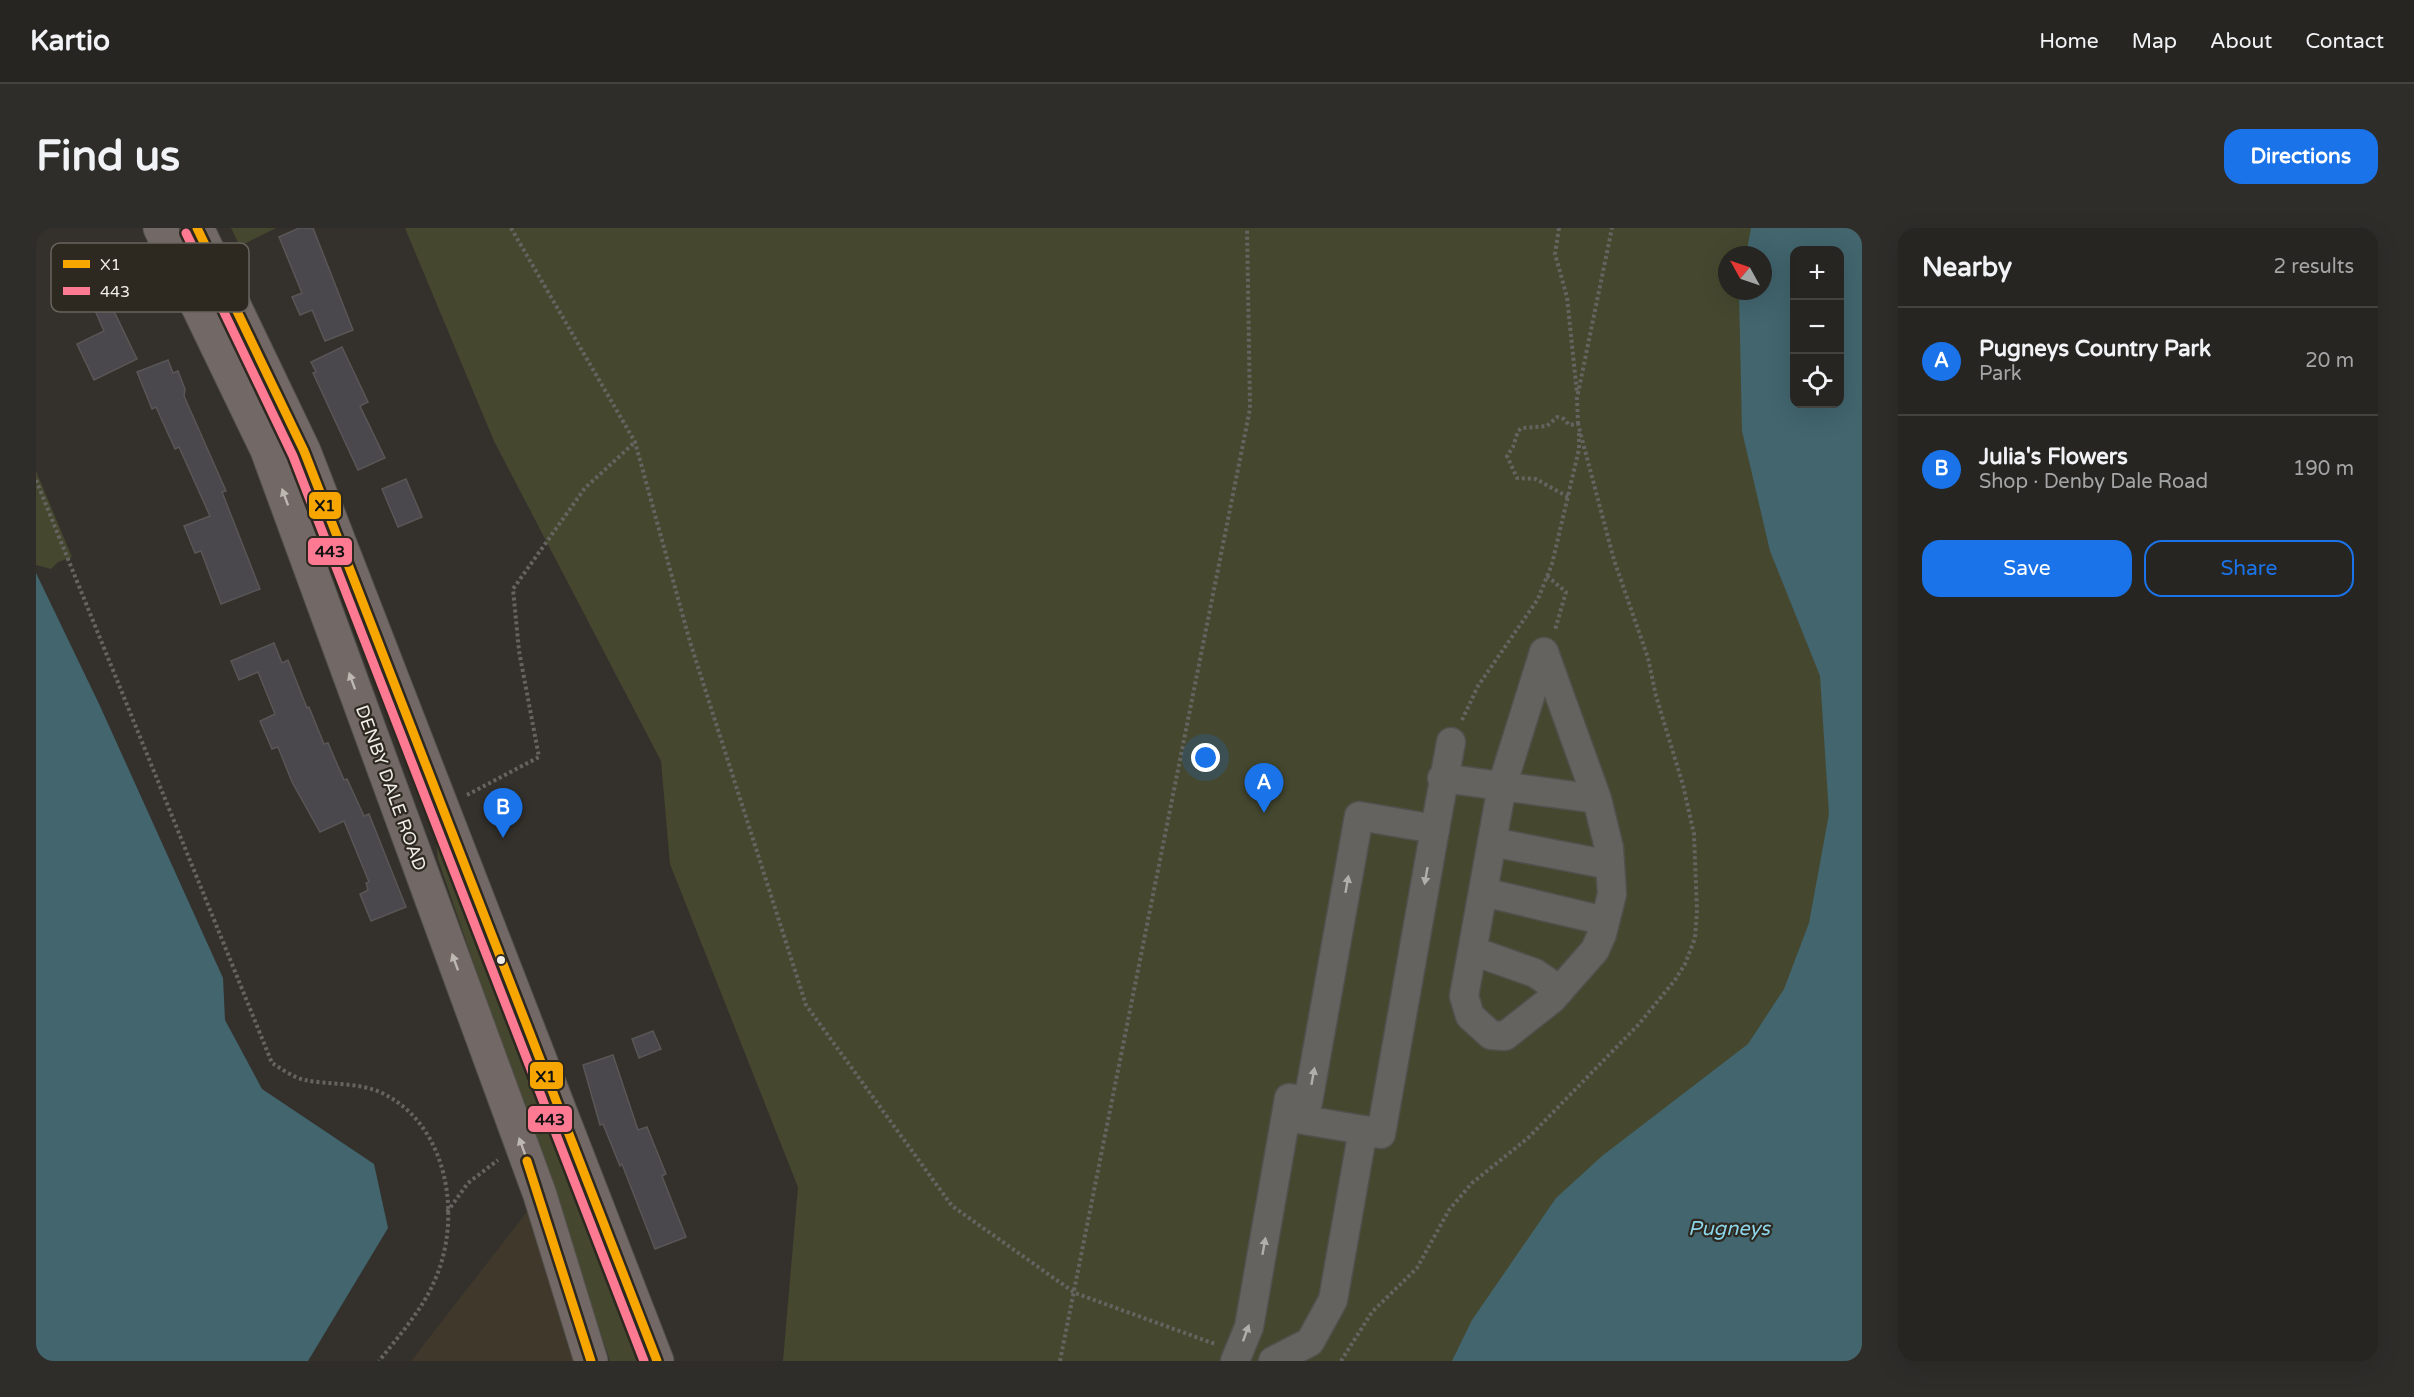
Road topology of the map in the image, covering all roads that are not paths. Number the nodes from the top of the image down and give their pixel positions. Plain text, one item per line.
1 (160, 228) edge
2 (197, 228) edge
3 (167, 243) edge
4 (204, 243) edge
5 (200, 312) edge
6 (237, 312) edge
7 (1451, 742) road end
8 (1442, 778) junction
9 (1503, 786) junction
10 (1597, 799) junction
11 (1435, 829) junction
12 (1492, 842) junction
13 (1610, 865) junction
14 (1483, 892) junction
15 (1605, 921) junction
16 (1473, 951) junction
17 (1560, 990) junction
18 (1286, 1117) junction
19 (1363, 1130) junction
20 (1237, 1357) edge
21 (591, 1361) edge
22 (657, 1361) edge
23 (1273, 1361) edge

3 -> 1 main road, DENBY DALE ROAD
2 - 4 main road
21 -> 5 main road, DENBY DALE ROAD
6 - 22 main road
7 - 8 lane
8 - 9 lane
8 - 11 lane
9 - 10 lane
9 - 10 lane
9 - 12 lane
10 - 13 lane
18 -> 11 lane
11 -> 19 lane
12 - 13 lane
12 - 14 lane
13 - 15 lane
14 - 15 lane
14 - 16 lane
15 - 17 lane
16 - 17 lane
16 - 17 lane
18 - 19 lane
20 -> 18 lane
19 - 23 lane

